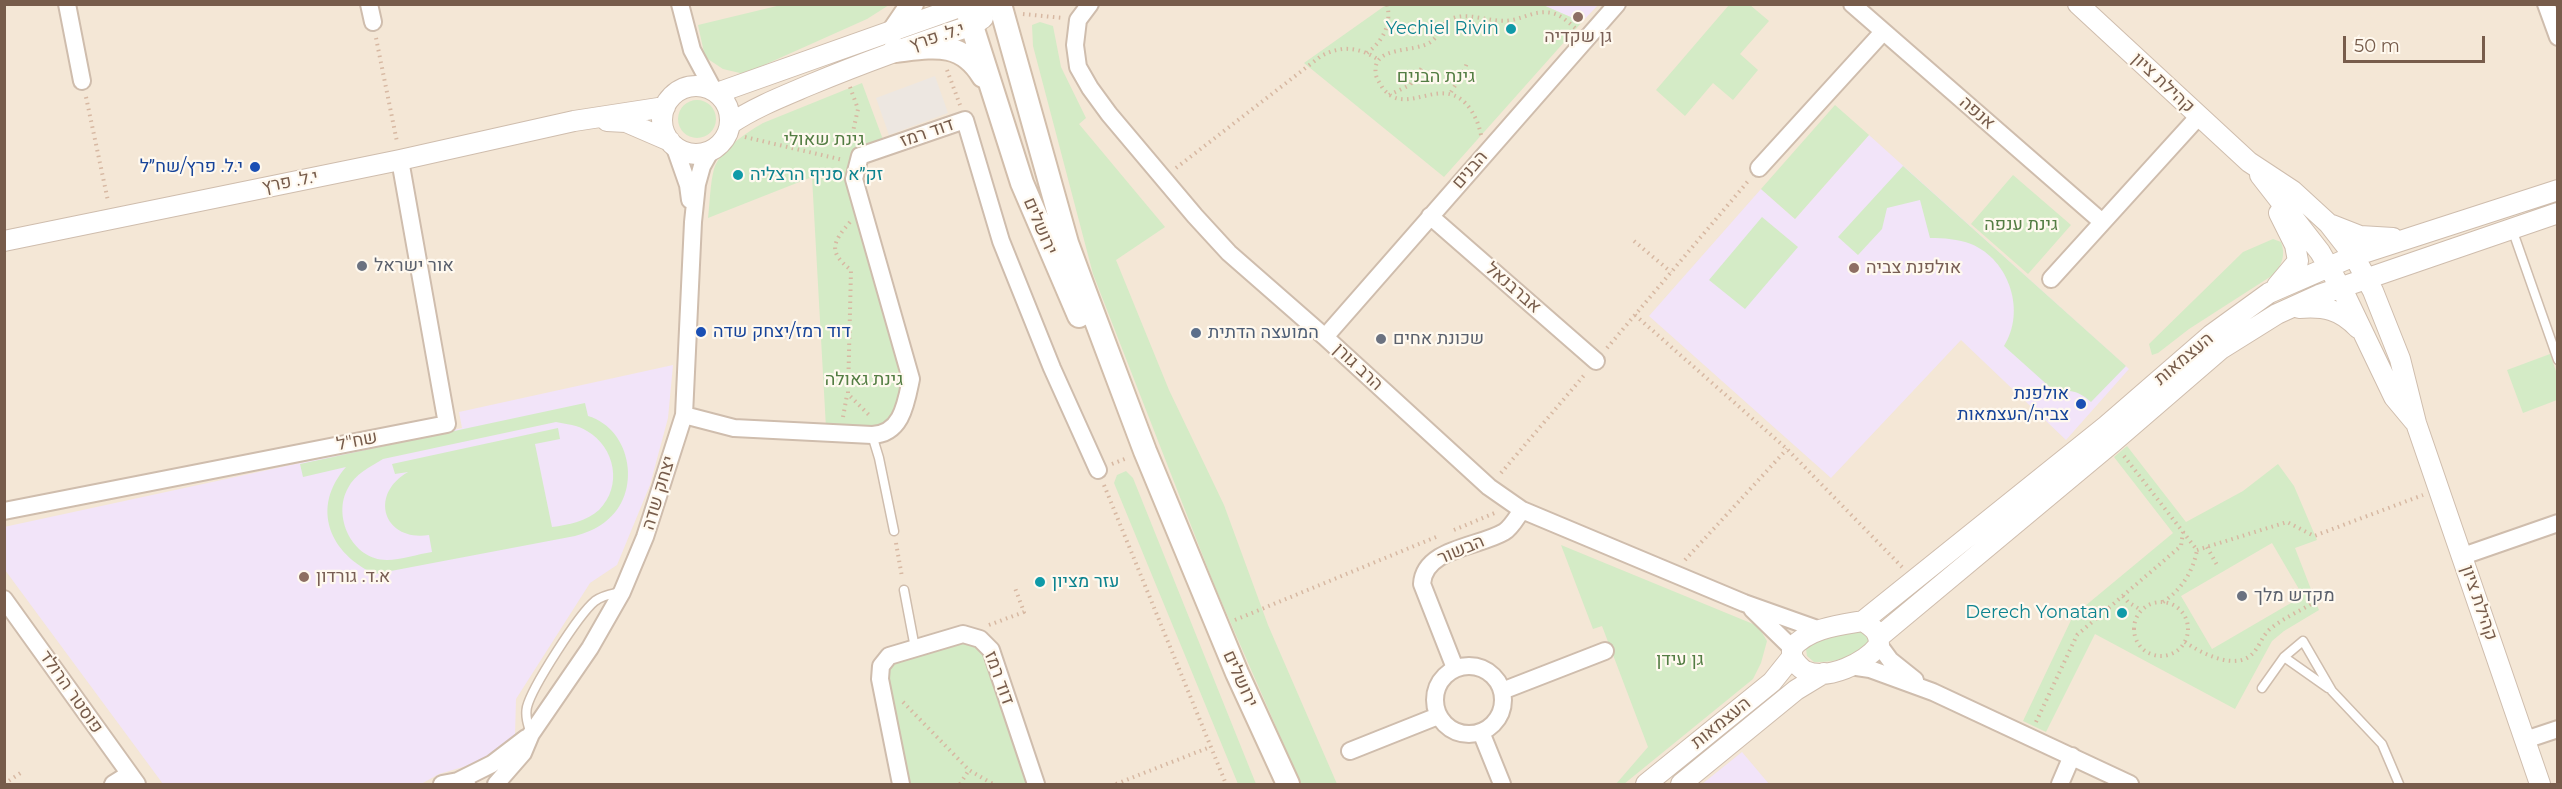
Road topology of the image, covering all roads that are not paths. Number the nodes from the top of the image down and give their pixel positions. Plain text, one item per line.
1 (67, 4) edge
2 (369, 4) edge
3 (680, 4) edge
4 (912, 4) edge
5 (1090, 4) edge
6 (1617, 4) edge
7 (1852, 4) edge
8 (2078, 4) edge
9 (2546, 4) edge
10 (1000, 5) edge
11 (968, 12) edge
12 (372, 22) road end
13 (1883, 32) junction
14 (2558, 37) edge
15 (895, 40) junction
16 (82, 81) road end
17 (715, 92) junction
18 (994, 95) junction
19 (665, 106) junction
20 (2199, 116) junction
21 (574, 121) junction
22 (734, 130) junction
23 (672, 143) junction
24 (711, 150) junction
25 (400, 160) junction
26 (2249, 162) junction
27 (1756, 172) road end
28 (2558, 190) edge
29 (2558, 213) edge
30 (1430, 216) junction
31 (2101, 221) junction
32 (693, 222) junction
33 (2329, 224) junction
34 (2512, 229) junction
35 (2414, 237) junction
36 (4, 241) edge
37 (2354, 256) junction
38 (2415, 261) junction
39 (2328, 266) junction
40 (2366, 278) junction
41 (2051, 279) dead end
42 (2340, 287) junction
43 (2270, 293) junction
44 (2287, 309) junction
45 (2384, 318) junction
46 (2364, 334) junction
47 (1325, 336) junction
48 (2558, 360) edge
49 (1596, 361) road end
50 (684, 415) junction
51 (2416, 423) junction
52 (879, 434) junction
53 (1142, 445) junction
54 (1098, 470) road end
55 (1514, 506) junction
56 (4, 511) edge
57 (2558, 523) edge
58 (894, 531) road end
59 (2463, 556) junction
60 (904, 590) road end
61 (622, 592) junction
62 (4, 599) edge
63 (1744, 603) junction
64 (1863, 621) junction
65 (1820, 630) junction
66 (1879, 641) junction
67 (915, 648) junction
68 (1605, 651) dead end
69 (1792, 653) junction
70 (2284, 657) junction
71 (1850, 666) junction
72 (1455, 668) junction
73 (1824, 674) junction
74 (2262, 688) dead end
75 (1502, 691) junction
76 (2332, 691) junction
77 (1933, 692) junction
78 (1438, 716) junction
79 (2558, 729) edge
80 (1481, 732) junction
81 (531, 734) junction
82 (2525, 741) junction
83 (1350, 751) dead end
84 (2072, 756) junction
85 (133, 779) edge
86 (113, 784) edge
87 (456, 784) edge
88 (496, 784) edge
89 (901, 784) edge
90 (1036, 784) edge
91 (1286, 784) edge
92 (1502, 784) edge
93 (1646, 784) edge
94 (1681, 784) edge
95 (2060, 784) edge
96 (2130, 784) edge
97 (2399, 784) edge
98 (2540, 784) edge

1 - 16 street
2 - 12 street
3 - 17 street
4 - 15 main road
5 - 47 street, הרב גורן
6 - 30 street, הבנים
7 - 13 street, אנפה
8 - 20 street, קהילת ציון
9 - 14 street
10 - 11 street, י.ל. פרץ
10 - 53 main road, ירושלים
11 - 15 street, י.ל. פרץ
11 - 18 main road, ירושלים
13 - 27 street
13 - 31 street, אנפה
15 - 17 street, י.ל. פרץ
15 - 18 main road
15 - 22 street, י.ל. פרץ
17 - 19 street
17 - 22 street
18 - 53 main road, ירושלים
19 - 21 street, י.ל. פרץ
19 - 23 street
20 - 26 street, קהילת ציון
20 - 31 street
21 - 23 street, י.ל. פרץ
21 - 25 street, י.ל. פרץ
22 - 24 street
23 - 24 street
23 - 32 street, יצחק שדה
24 - 32 street, יצחק שדה
25 - 36 street, י.ל. פרץ
25 - 56 street, שח"ל
26 - 33 street, קהילת ציון
26 - 39 street, קהילת ציון
26 - 43 street
28 - 35 street, העצמאות
29 - 34 street, העצמאות
30 - 47 street, הבנים
30 - 49 street, אברבנאל
31 - 41 street
32 - 50 street, יצחק שדה
33 - 35 street
33 - 37 street, קהילת ציון
34 - 38 street, העצמאות
34 - 48 lane
35 - 37 street, העצמאות
37 - 39 street, העצמאות
37 - 40 street, קהילת ציון
38 - 40 street, העצמאות
38 - 45 street
39 - 42 street, קהילת ציון
39 - 43 street, העצמאות
40 - 42 street, העצמאות
40 - 45 street, קהילת ציון
42 - 44 street, העצמאות
42 - 46 street, קהילת ציון
43 - 64 street, העצמאות
44 - 46 street
44 - 66 street, העצמאות
45 - 51 street, קהילת ציון
46 - 51 street, קהילת ציון
47 - 55 street, הרב גורן
50 - 52 street
50 - 61 street, יצחק שדה
51 - 59 street, קהילת ציון
52 - 54 street, דוד רמז
52 - 58 lane
53 - 91 main road, ירושלים
55 - 63 street, הרב גורן
55 - 72 street, הבשור
57 - 59 street
59 - 82 street, קהילת ציון
60 - 67 lane
61 - 81 street, יצחק שדה
61 - 81 lane
62 - 85 street, פוסטר הרולד
63 - 65 street, הרב גורן
63 - 69 street, הרב גורן
64 - 65 street, העצמאות
64 - 66 street
65 - 69 street, העצמאות
66 - 71 street, העצמאות
66 - 77 street
67 - 89 street
67 - 90 street, דוד רמז
68 - 75 street
69 - 73 street
69 - 93 street, העצמאות
70 - 74 lane
70 - 76 lane
70 - 76 lane
71 - 73 street, העצמאות
71 - 77 street
72 - 75 street
72 - 78 street
73 - 94 street, העצמאות
75 - 80 street
76 - 97 lane
77 - 84 street
78 - 80 street
78 - 83 street
79 - 82 street
80 - 92 street
81 - 87 street, יצחק שדה
81 - 88 street, יצחק שדה
82 - 98 street, קהילת ציון
84 - 95 street
84 - 96 street
85 - 86 street

